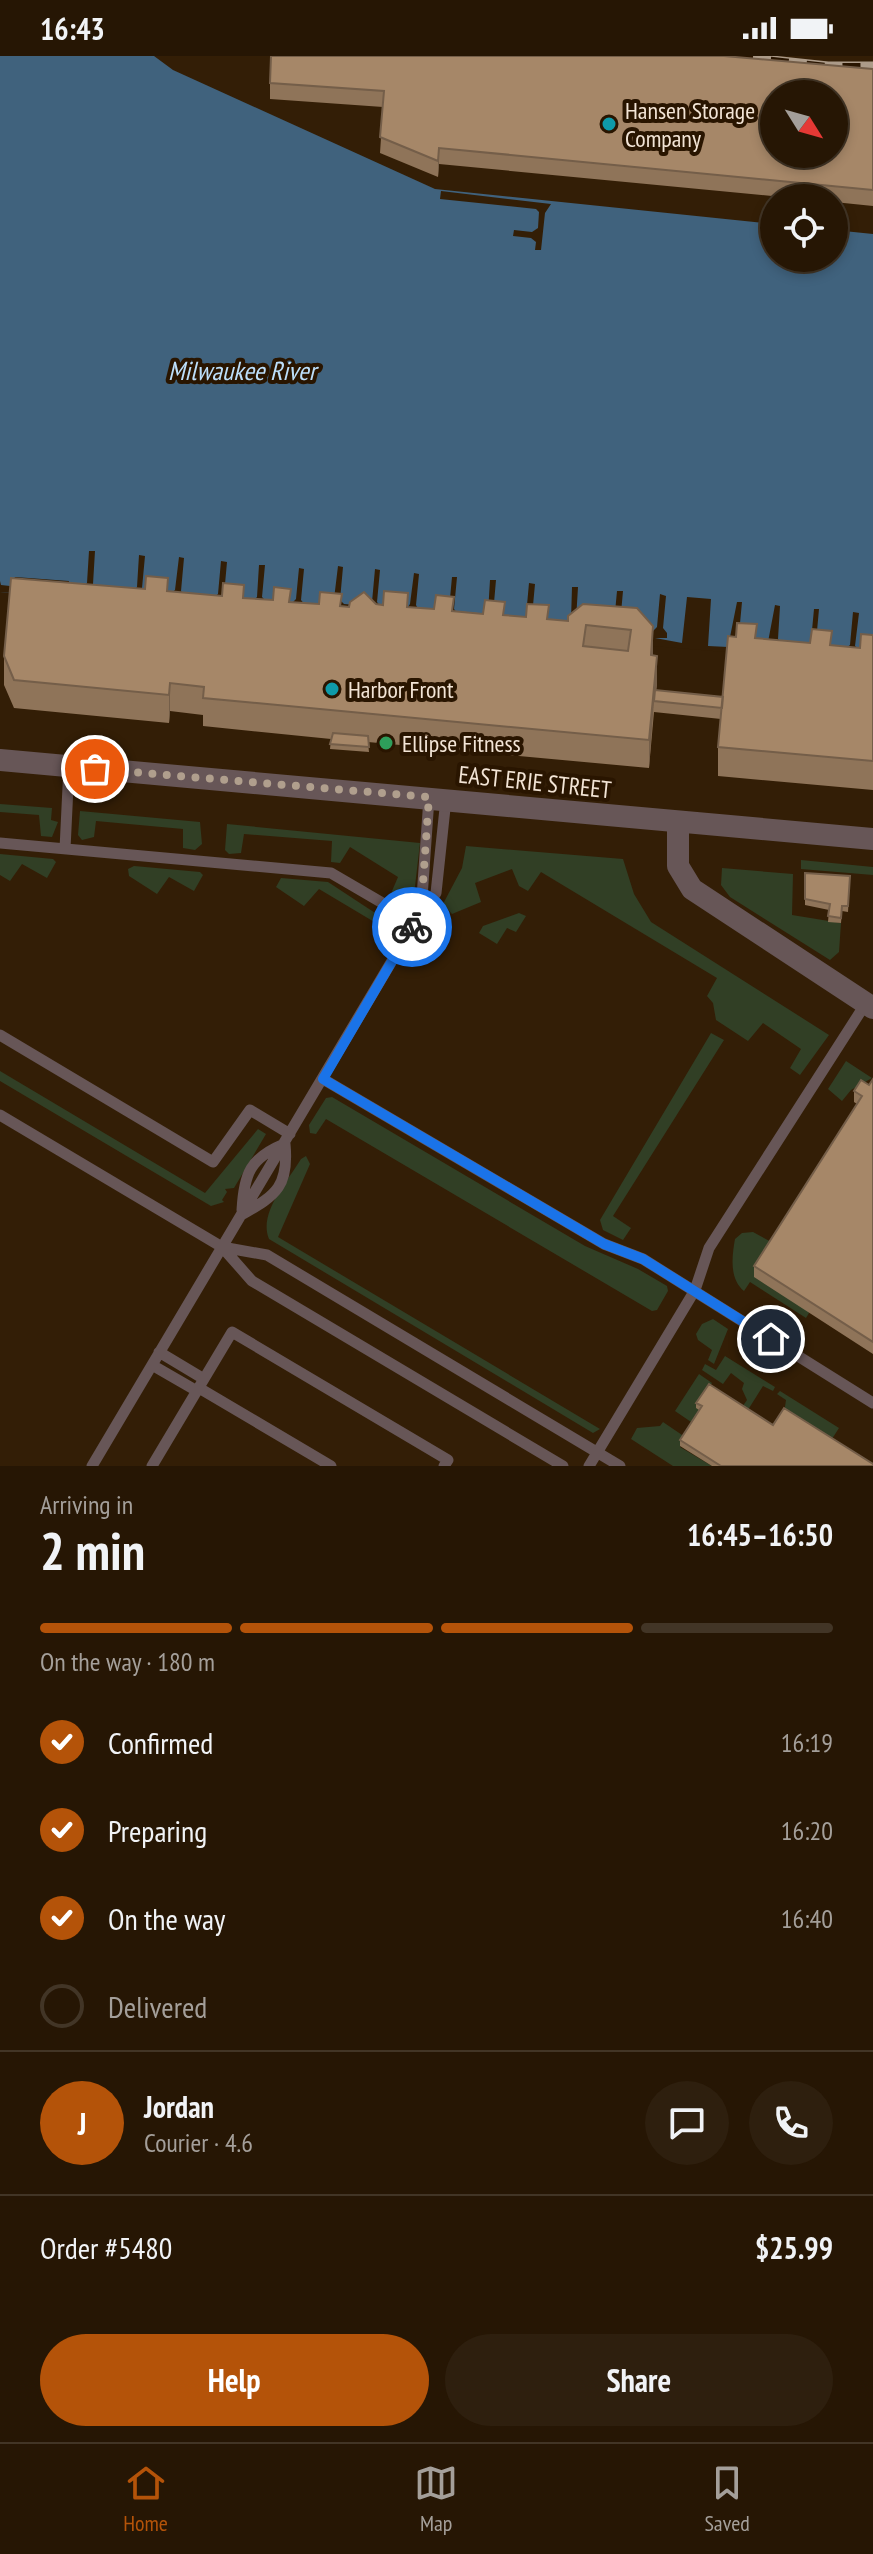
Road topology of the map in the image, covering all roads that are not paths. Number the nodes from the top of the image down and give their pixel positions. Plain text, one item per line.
1 (0, 760) edge
2 (69, 766) junction
3 (438, 798) junction
4 (678, 822) junction
5 (873, 839) edge
6 (0, 843) edge
7 (65, 849) junction
8 (418, 917) junction
9 (869, 1005) edge
10 (0, 1035) edge
11 (323, 1079) junction
12 (0, 1115) edge
13 (288, 1139) junction
14 (241, 1215) junction
15 (222, 1247) junction
16 (695, 1290) junction
17 (159, 1352) junction
18 (152, 1365) junction
19 (200, 1386) junction
20 (873, 1403) edge
21 (597, 1452) junction
22 (92, 1466) edge
23 (152, 1466) edge
24 (331, 1466) edge
25 (444, 1466) edge
26 (563, 1466) edge
27 (589, 1466) edge
28 (620, 1466) edge

1 - 2 street, EAST ERIE STREET
2 - 3 street, EAST ERIE STREET
2 - 7 lane
3 - 4 street, EAST ERIE STREET
3 - 8 lane
3 - 8 lane
4 - 5 street, EAST ERIE STREET
4 - 9 street
6 - 7 lane
7 - 8 lane
8 - 11 lane
9 - 16 lane
10 - 13 lane
11 - 13 lane
11 - 16 lane
12 - 15 lane
13 - 14 lane
13 - 14 lane
14 - 15 lane
15 - 17 lane
15 - 21 lane
15 - 26 lane
16 - 20 lane
16 - 21 lane
17 - 18 lane
17 - 19 lane
18 - 19 lane
18 - 22 lane
19 - 23 lane
19 - 24 lane
19 - 25 lane
21 - 27 lane
21 - 28 lane

